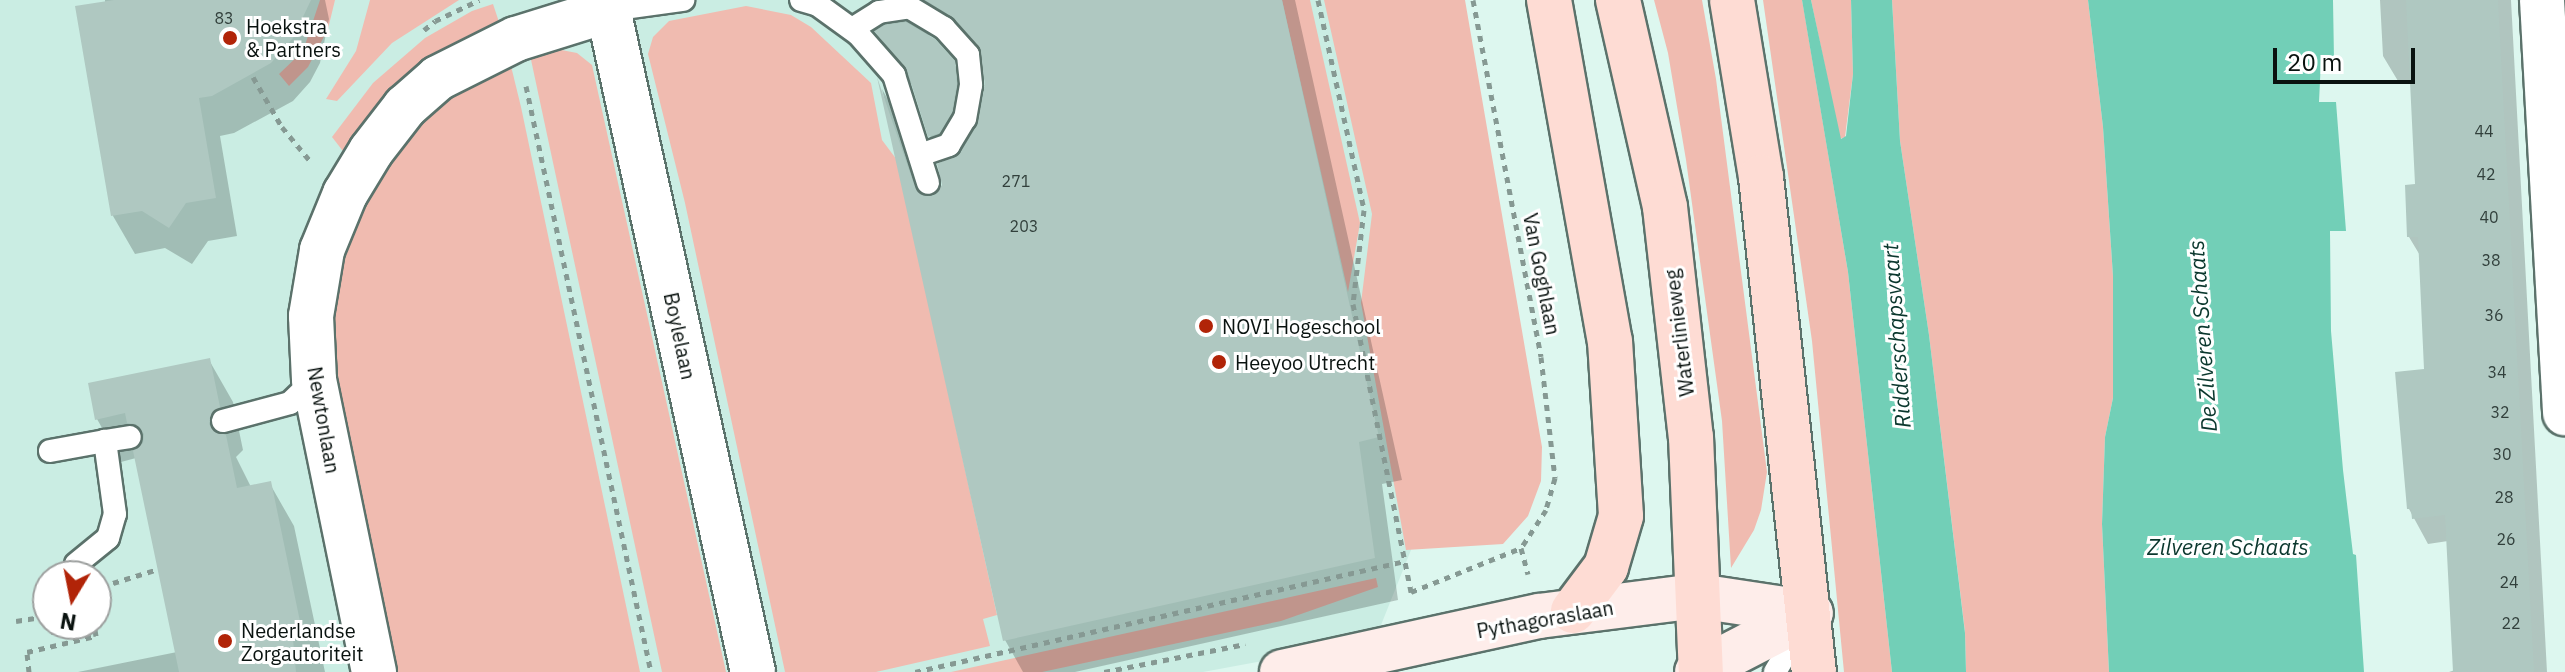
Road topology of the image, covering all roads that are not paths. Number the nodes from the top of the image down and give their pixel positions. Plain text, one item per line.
1 (683, 0) edge
2 (1549, 0) edge
3 (1618, 0) edge
4 (1732, 0) edge
5 (2542, 0) edge
6 (813, 2) edge
7 (607, 5) edge
8 (886, 6) edge
9 (852, 29) junction
10 (920, 155) junction
11 (928, 183) dead end
12 (314, 380) junction
13 (2565, 413) edge
14 (223, 421) dead end
15 (130, 437) dead end
16 (105, 441) junction
17 (50, 451) dead end
18 (81, 560) edge
19 (1698, 596) junction
20 (1573, 611) junction
21 (1811, 613) junction
22 (374, 672) edge
23 (753, 672) edge
24 (1282, 672) edge
25 (1700, 672) edge
26 (1775, 672) edge
27 (1814, 672) edge

1 - 7 lane, Newtonlaan
2 - 20 main road
3 - 19 main road, Waterlinieweg
4 - 21 main road
5 - 13 street
6 - 9 lane
7 - 12 street, Newtonlaan
7 - 23 street, Boylelaan
8 - 9 lane
8 - 10 lane
9 - 10 lane
10 - 11 lane
12 - 14 lane
12 - 22 street, Newtonlaan
15 - 16 lane
16 - 17 lane
16 - 18 lane
19 - 20 main road, Pythagoraslaan
19 - 21 main road, Pythagoraslaan
19 - 25 main road, Waterlinieweg
20 - 24 main road, Pythagoraslaan
21 - 25 main road
21 - 26 lane
21 - 27 main road

